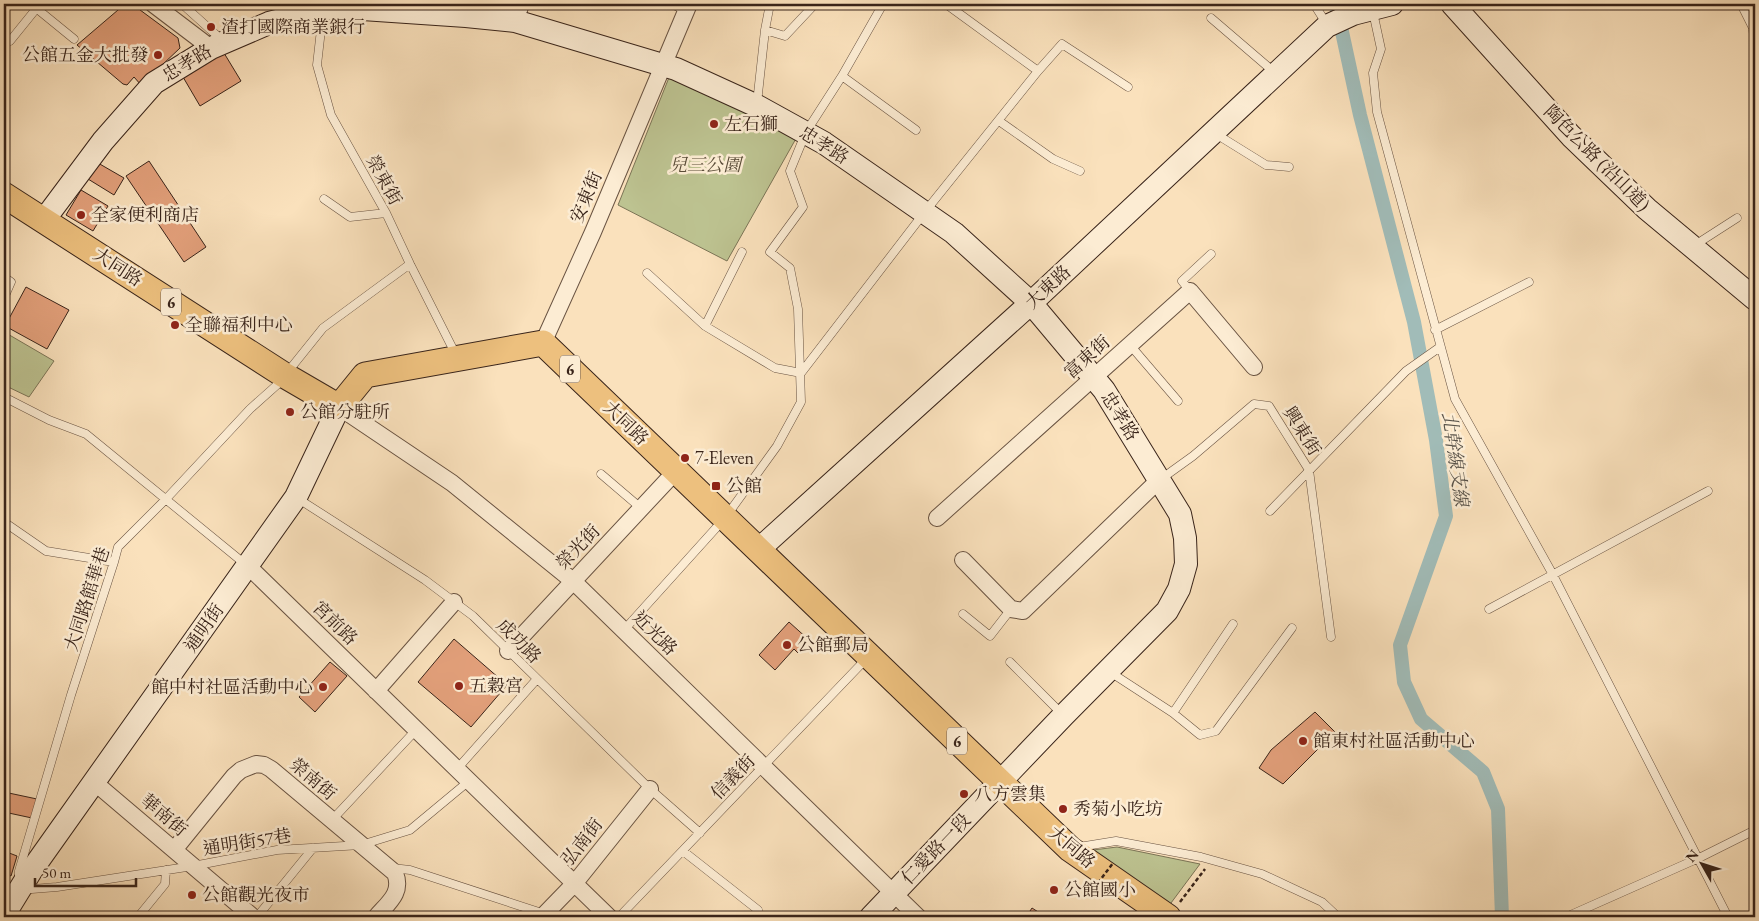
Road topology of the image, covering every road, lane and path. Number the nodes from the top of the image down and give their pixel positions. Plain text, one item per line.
1 (153, 4) edge
2 (182, 4) edge
3 (770, 4) edge
4 (815, 4) edge
5 (883, 4) edge
6 (946, 4) edge
7 (1314, 4) edge
8 (1452, 4) edge
9 (1741, 4) edge
10 (38, 6) edge
11 (682, 6) edge
12 (314, 7) edge
13 (1370, 7) edge
14 (1746, 11) junction
15 (1755, 11) edge
16 (518, 12) edge
17 (1211, 18) dead end
18 (1331, 24) junction
19 (765, 30) junction
20 (74, 39) dead end
21 (10, 40) dead end
22 (218, 46) junction
23 (1755, 50) edge
24 (663, 65) junction
25 (1038, 71) junction
26 (1275, 74) junction
27 (842, 76) junction
28 (1128, 87) dead end
29 (757, 106) junction
30 (999, 121) junction
31 (916, 130) dead end
32 (806, 132) junction
33 (1214, 133) junction
34 (1289, 167) dead end
35 (1080, 171) dead end
36 (4, 195) edge
37 (324, 199) dead end
38 (386, 213) junction
39 (924, 213) junction
40 (1737, 218) dead end
41 (44, 220) junction
42 (1692, 247) junction
43 (742, 252) dead end
44 (1210, 254) dead end
45 (410, 264) junction
46 (647, 273) dead end
47 (4, 277) edge
48 (1530, 282) dead end
49 (1190, 291) junction
50 (4, 298) edge
51 (1755, 299) edge
52 (1031, 303) junction
53 (705, 326) junction
54 (1435, 330) junction
55 (542, 343) junction
56 (1130, 345) junction
57 (1440, 347) junction
58 (457, 357) junction
59 (1254, 367) dead end
60 (801, 373) junction
61 (284, 375) junction
62 (1094, 378) junction
63 (4, 397) edge
64 (1178, 401) dead end
65 (338, 407) junction
66 (676, 470) junction
67 (1308, 470) junction
68 (601, 474) dead end
69 (1159, 480) junction
70 (1708, 491) dead end
71 (296, 497) junction
72 (166, 499) junction
73 (642, 509) junction
74 (1270, 511) dead end
75 (725, 518) junction
76 (937, 518) dead end
77 (4, 522) edge
78 (758, 550) junction
79 (963, 560) dead end
80 (114, 562) junction
81 (248, 566) junction
82 (1552, 573) junction
83 (573, 582) junction
84 (454, 602) junction
85 (1489, 608) dead end
86 (1011, 609) junction
87 (963, 614) dead end
88 (1233, 624) dead end
89 (1292, 628) dead end
90 (624, 630) junction
91 (1331, 637) dead end
92 (508, 651) junction
93 (868, 657) junction
94 (1010, 662) dead end
95 (1108, 671) junction
96 (537, 679) junction
97 (376, 690) junction
98 (1173, 713) junction
99 (1064, 715) junction
100 (416, 730) junction
101 (762, 768) junction
102 (463, 775) junction
103 (1000, 781) junction
104 (94, 782) junction
105 (650, 789) junction
106 (332, 820) junction
107 (1755, 830) edge
108 (700, 833) junction
109 (362, 845) junction
110 (313, 848) junction
111 (1070, 849) junction
112 (174, 850) junction
113 (683, 851) junction
114 (1699, 858) junction
115 (1212, 860) junction
116 (1113, 863) dead end
117 (193, 866) junction
118 (389, 868) junction
119 (166, 870) junction
120 (1098, 882) dead end
121 (574, 884) junction
122 (11, 888) edge
123 (893, 894) junction
124 (758, 910) dead end
125 (4, 915) edge
126 (543, 916) edge
127 (138, 917) edge
128 (253, 917) edge
129 (257, 917) edge
130 (376, 917) edge
131 (609, 917) edge
132 (619, 917) edge
133 (871, 917) edge
134 (918, 917) edge
135 (1168, 917) edge
136 (1338, 917) edge
137 (1566, 917) edge
138 (1728, 917) edge

1 - 22 street
2 - 22 lane
3 - 19 lane
4 - 19 lane
5 - 27 lane
6 - 25 lane
7 - 18 lane
8 - 42 street, 陶色公路 (沿山道)
9 - 14 lane
10 - 20 lane
10 - 21 lane
11 - 24 street, 安東街
12 - 16 street, 忠孝路
12 - 22 street, 忠孝路
12 - 38 lane, 榮東街
13 - 18 street
13 - 54 lane
14 - 15 lane
14 - 23 lane
16 - 24 street, 忠孝路
17 - 26 lane
18 - 26 street, 大東路
19 - 29 lane
22 - 41 street, 忠孝路
24 - 29 street, 忠孝路
24 - 55 street, 安東街
25 - 28 lane
25 - 30 lane
26 - 33 street, 大東路
27 - 31 lane
27 - 32 lane
29 - 32 street, 忠孝路
30 - 35 lane
30 - 39 lane
32 - 39 street, 忠孝路
32 - 60 lane
33 - 34 lane
33 - 52 street, 大東路
36 - 41 main road, 大同路 / 6
37 - 38 lane
38 - 45 lane, 榮東街
39 - 52 street, 忠孝路
39 - 60 lane
40 - 42 lane
41 - 61 main road, 大同路 / 6
42 - 51 street, 陶色公路 (沿山道)
43 - 53 lane
44 - 49 lane
45 - 58 lane, 榮東街
45 - 61 lane, 大同路館華巷
46 - 53 lane
47 - 50 lane
48 - 54 lane
49 - 56 street, 富東街
49 - 59 street
52 - 62 street, 忠孝路
52 - 78 street, 大東路
53 - 60 lane
54 - 57 lane
55 - 58 main road, 6
55 - 66 main road, 大同路 / 6
56 - 62 street, 富東街
56 - 64 lane
57 - 67 lane
57 - 82 lane
58 - 65 main road, 6
60 - 75 lane
61 - 65 main road, 大同路 / 6
61 - 72 lane, 大同路館華巷
62 - 69 street, 忠孝路
62 - 76 street, 富東街
63 - 72 lane, 宮前路
65 - 71 street, 通明街
65 - 83 street, 近光路
66 - 73 street, 榮光街
66 - 75 main road, 大同路 / 6
67 - 69 lane, 興東街
67 - 74 lane
67 - 91 lane, 興東街
68 - 73 lane
69 - 86 street
69 - 95 street, 忠孝路
70 - 82 lane
71 - 81 street, 通明街
71 - 84 lane, 成功路
72 - 80 lane, 大同路館華巷
72 - 81 lane, 宮前路
73 - 83 street, 榮光街
75 - 78 main road, 大同路 / 6
75 - 90 lane
77 - 80 lane
78 - 93 main road, 大同路 / 6
79 - 86 street
80 - 122 lane, 大同路館華巷
81 - 97 street, 宮前路
81 - 104 street, 通明街
82 - 85 lane
82 - 114 lane
83 - 90 street, 近光路
83 - 92 street, 榮光街
84 - 92 lane, 成功路
84 - 97 street
86 - 87 lane
88 - 98 lane
89 - 98 lane
90 - 101 street, 近光路
92 - 96 lane, 成功路
93 - 101 lane, 信義街
93 - 103 main road, 大同路 / 6
94 - 99 lane
95 - 98 lane
95 - 99 street, 忠孝路
96 - 102 lane, 通明街57巷
96 - 105 lane, 成功路
97 - 100 street, 宮前路
99 - 103 street, 忠孝路
100 - 102 street, 宮前路
100 - 106 lane
101 - 108 lane, 信義街
101 - 123 street, 近光路
102 - 109 lane, 通明街57巷
102 - 121 street, 宮前路
103 - 111 main road, 大同路 / 6
103 - 123 street, 仁愛路一段
104 - 112 street, 華南街
104 - 122 street, 通明街
105 - 108 lane, 成功路
105 - 121 street, 弘南街
106 - 109 street, 榮南街
106 - 112 street, 榮南街
107 - 114 lane
108 - 113 lane, 信義街
109 - 110 lane, 通明街57巷
109 - 118 street, 榮南街
110 - 117 lane, 通明街57巷
110 - 129 lane
111 - 115 lane
111 - 135 main road, 大同路 / 6
112 - 117 street, 華南街
113 - 124 lane
113 - 132 lane, 信義街
114 - 137 lane
114 - 138 lane
115 - 135 path
115 - 136 lane
116 - 120 path, bridge
117 - 119 lane, 通明街57巷
117 - 128 street, 華南街
118 - 126 lane
118 - 130 street, 榮南街
119 - 122 lane, 通明街57巷
119 - 127 lane
121 - 126 street, 弘南街
121 - 131 street, 宮前路
122 - 125 street, 通明街
123 - 133 street, 仁愛路一段
123 - 134 street, 近光路

